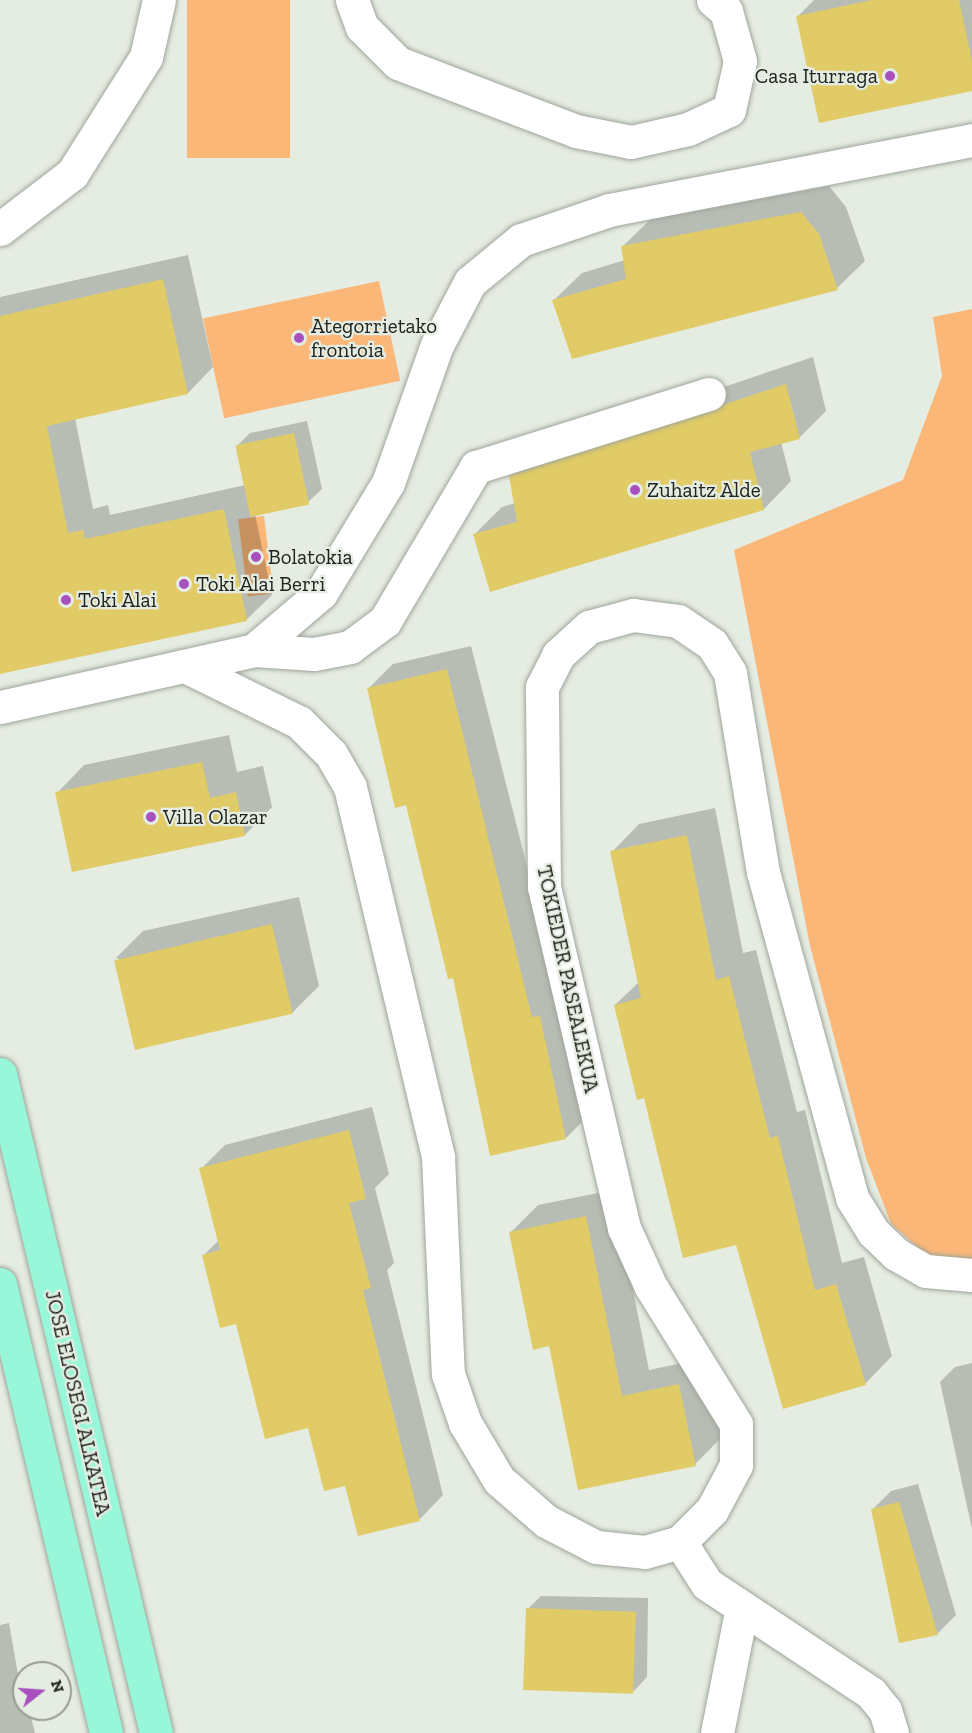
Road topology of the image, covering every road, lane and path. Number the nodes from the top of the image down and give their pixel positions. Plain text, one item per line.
1 (159, 0) edge
2 (352, 0) edge
3 (713, 0) edge
4 (972, 140) edge
5 (0, 230) edge
6 (709, 394) dead end
7 (254, 650) junction
8 (187, 667) junction
9 (0, 707) edge
10 (0, 1074) edge
11 (972, 1275) edge
12 (0, 1284) edge
13 (680, 1542) junction
14 (742, 1607) junction
15 (106, 1733) edge
16 (156, 1733) edge
17 (717, 1733) edge
18 (892, 1733) edge

1 - 5 street
2 - 3 street
4 - 7 street
6 - 7 street
7 - 8 street
8 - 9 street
8 - 13 street, TOKIEDER PASEALEKUA
10 - 16 main road, JOSE ELOSEGI ALKATEA
11 - 13 street, TOKIEDER PASEALEKUA
12 - 15 main road
13 - 14 street
14 - 17 street
14 - 18 street

